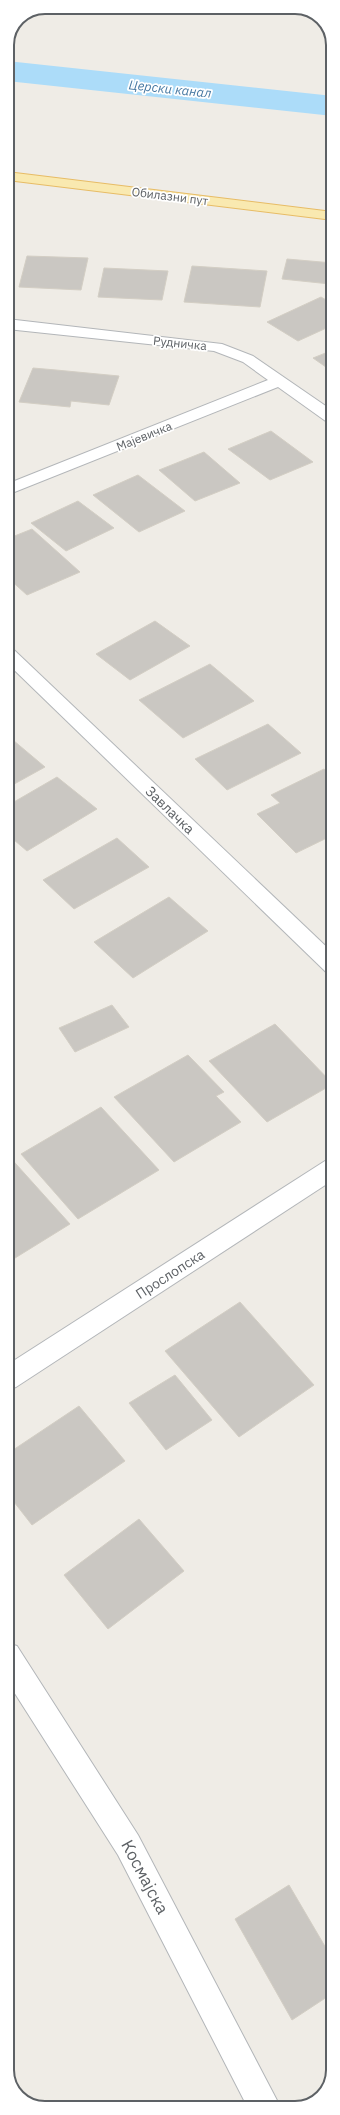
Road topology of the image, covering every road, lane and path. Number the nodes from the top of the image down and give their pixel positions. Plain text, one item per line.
1 (14, 177) edge
2 (326, 215) edge
3 (14, 325) edge
4 (280, 381) junction
5 (326, 414) edge
6 (14, 487) edge
7 (14, 660) edge
8 (326, 959) edge
9 (326, 1173) edge
10 (14, 1374) edge
11 (14, 1667) edge
12 (261, 2101) edge

1 - 2 main road, Обилазни пут
3 - 4 street, Рудничка
4 - 5 street, Рудничка
4 - 6 street, Мајевичка
7 - 8 street, Завлачка
9 - 10 street, Прослопска
11 - 12 street, Космајска

